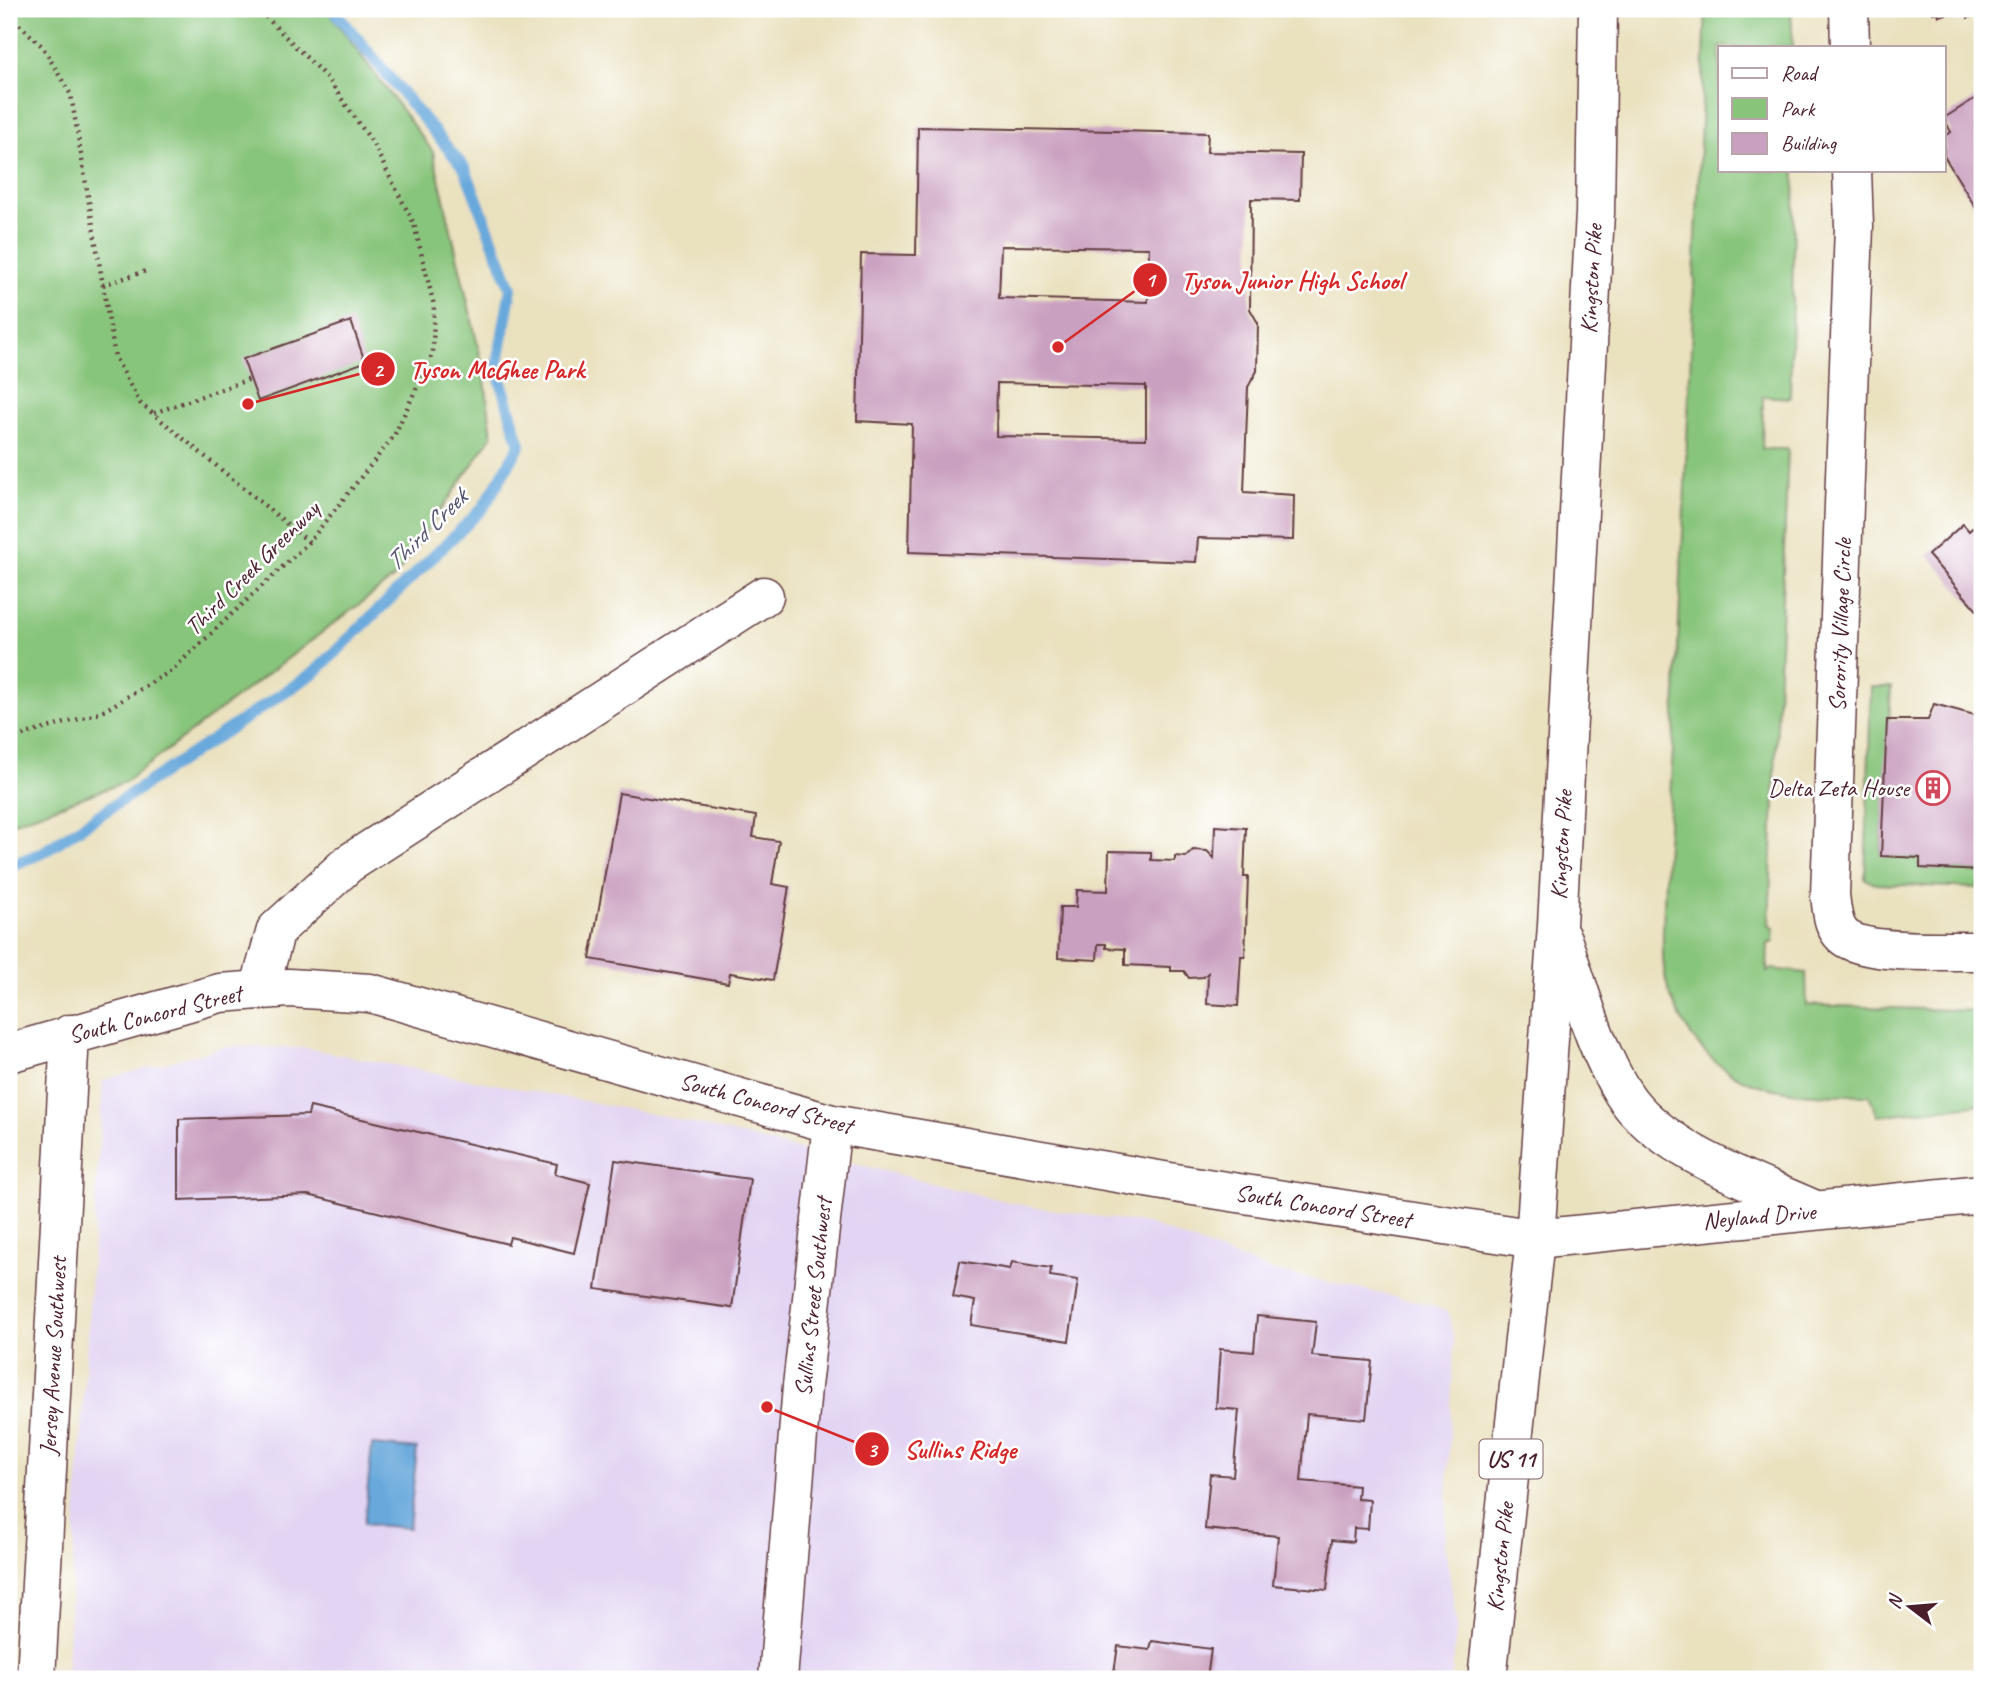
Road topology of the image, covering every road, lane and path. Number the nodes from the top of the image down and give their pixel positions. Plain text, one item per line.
1 (258, 9) edge
2 (1598, 9) edge
3 (1849, 9) edge
4 (9, 15) edge
5 (1850, 46) edge
6 (1852, 172) edge
7 (146, 271) dead end
8 (103, 285) junction
9 (250, 379) dead end
10 (153, 414) junction
11 (309, 542) junction
12 (764, 596) dead end
13 (9, 739) edge
14 (1557, 925) junction
15 (1982, 951) edge
16 (258, 990) junction
17 (70, 1034) junction
18 (9, 1053) edge
19 (832, 1124) junction
20 (1982, 1194) edge
21 (1818, 1211) junction
22 (1535, 1239) junction
23 (36, 1679) edge
24 (778, 1679) edge
25 (1487, 1679) edge

1 - 11 path, Third Creek Greenway
2 - 14 street, Kingston Pike
3 - 5 street
4 - 8 path
6 - 15 street, Sorority Village Circle
7 - 8 path
8 - 10 path
9 - 10 path
10 - 11 path
11 - 13 path, Third Creek Greenway
12 - 16 street
14 - 21 street
14 - 22 street, Kingston Pike
16 - 17 street, South Concord Street
16 - 19 street, South Concord Street
17 - 18 street, South Concord Street
17 - 23 street, Jersey Avenue Southwest
19 - 22 street, South Concord Street
19 - 24 street, Sullins Street Southwest
20 - 21 street, Neyland Drive
21 - 22 street, Neyland Drive
22 - 25 street, Kingston Pike / US 11

